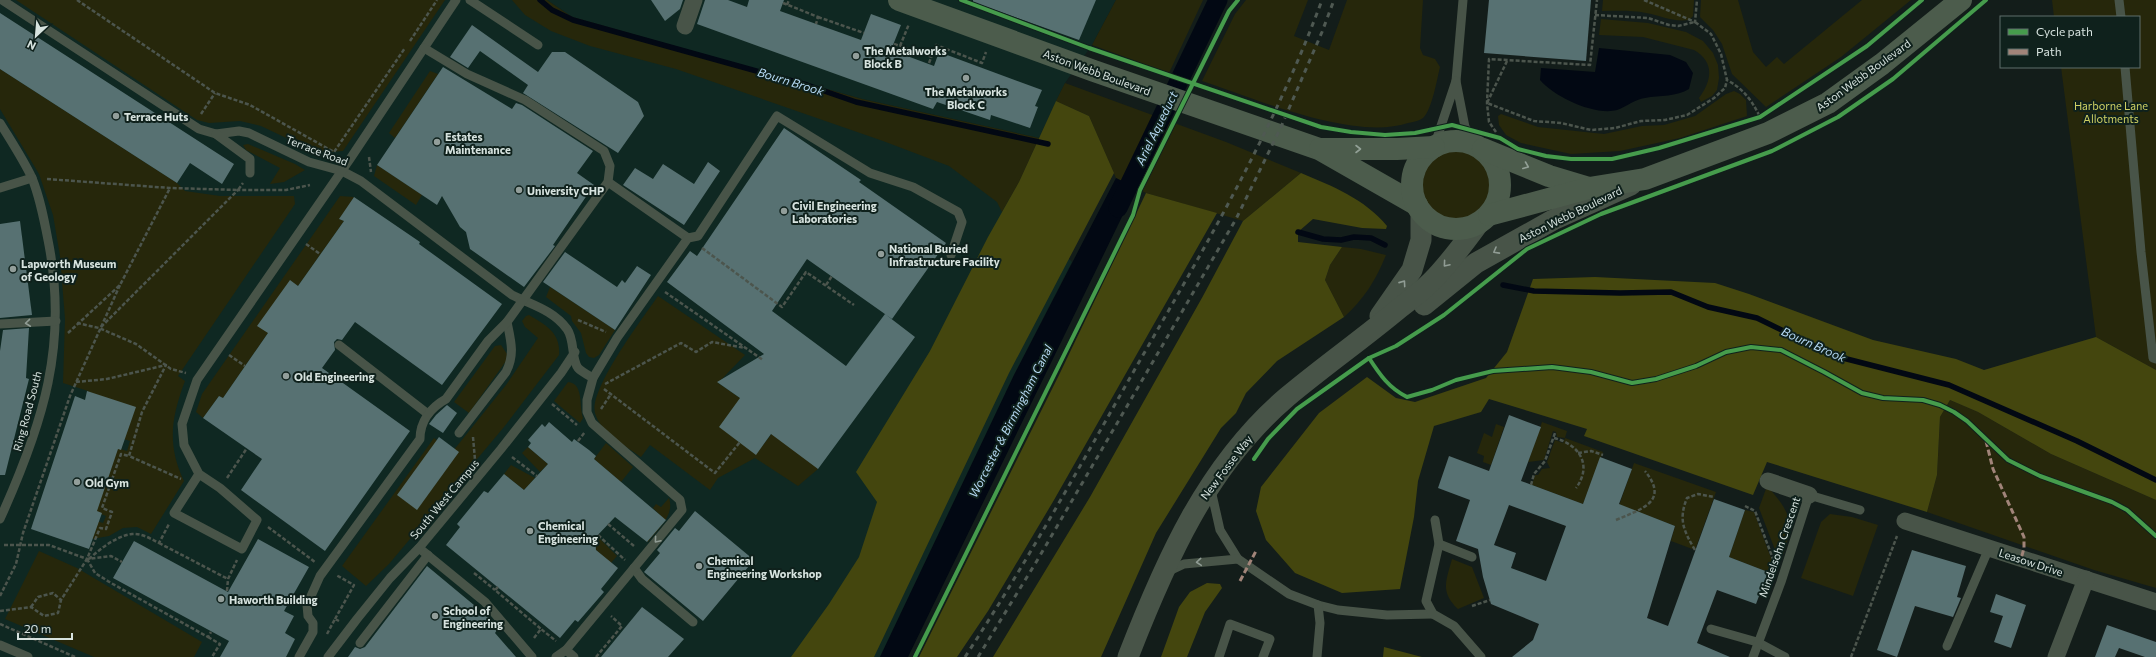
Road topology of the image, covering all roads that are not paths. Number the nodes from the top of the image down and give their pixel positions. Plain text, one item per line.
1 (2, 0) edge
2 (456, 0) edge
3 (470, 0) edge
4 (694, 0) edge
5 (899, 0) edge
6 (1463, 0) edge
7 (1961, 0) edge
8 (2120, 0) edge
9 (2121, 16) edge
10 (685, 26) dead end
11 (538, 44) dead end
12 (424, 48) junction
13 (2125, 68) edge
14 (1456, 81) junction
15 (0, 123) edge
16 (216, 134) junction
17 (1477, 146) junction
18 (1434, 147) junction
19 (1319, 149) junction
20 (342, 171) junction
21 (250, 173) road end
22 (32, 178) junction
23 (1644, 179) junction
24 (608, 182) junction
25 (0, 188) edge
26 (1589, 188) junction
27 (1419, 208) junction
28 (1484, 219) junction
29 (688, 238) junction
30 (951, 255) dead end
31 (1476, 263) joint
32 (522, 300) junction
33 (56, 320) junction
34 (507, 322) junction
35 (0, 324) edge
36 (1365, 338) junction
37 (339, 345) dead end
38 (574, 352) junction
39 (2156, 359) edge
40 (593, 378) junction
41 (428, 414) junction
42 (459, 433) dead end
43 (199, 474) junction
44 (1768, 481) dead end
45 (1210, 485) junction
46 (1809, 495) junction
47 (1860, 510) dead end
48 (0, 519) edge
49 (1435, 520) dead end
50 (1906, 522) dead end
51 (1439, 544) junction
52 (419, 548) junction
53 (1988, 548) junction
54 (428, 555) junction
55 (1472, 557) dead end
56 (1238, 559) junction
57 (631, 566) junction
58 (1160, 576) junction
59 (2086, 579) junction
60 (2156, 602) edge
61 (1318, 605) junction
62 (1434, 614) junction
63 (693, 622) dead end
64 (1711, 629) dead end
65 (1757, 642) junction
66 (360, 643) dead end
67 (0, 645) edge
68 (1947, 646) dead end
69 (566, 650) junction
70 (28, 657) edge
71 (299, 657) edge
72 (328, 657) edge
73 (532, 657) edge
74 (556, 657) edge
75 (574, 657) edge
76 (1128, 657) edge
77 (1219, 657) edge
78 (1263, 657) edge
79 (1317, 657) edge
80 (1481, 657) edge
81 (1753, 657) edge
82 (1785, 657) edge
83 (2056, 657) edge

1 - 16 lane, Terrace Road
2 - 12 lane
3 - 11 lane
4 - 10 street
5 - 19 highway, Aston Webb Boulevard
6 - 14 lane
7 - 23 highway, Aston Webb Boulevard
8 - 9 lane
12 - 20 lane
12 - 24 lane
13 - 39 lane
14 - 17 lane
14 - 18 lane
15 - 22 lane, Ring Road South
16 - 20 lane, Terrace Road
16 - 21 lane
17 - 18 highway
17 -> 26 highway, Aston Webb Boulevard
17 - 28 highway
19 -> 18 highway, Aston Webb Boulevard
18 - 27 highway
19 - 27 highway, Aston Webb Boulevard
20 - 32 lane, Terrace Road
20 - 43 lane
22 - 25 lane
22 - 33 lane, Ring Road South
23 - 26 highway, Aston Webb Boulevard
23 -> 31 street, Aston Webb Boulevard
24 - 29 lane
24 - 32 lane
26 - 28 highway, Aston Webb Boulevard
27 - 28 highway
36 -> 27 street, New Fosse Way
28 -> 36 street, New Fosse Way
29 - 30 lane
29 - 40 lane
31 - 36 street, New Fosse Way
32 - 34 lane
32 - 38 lane, Terrace Road
33 -> 35 lane
33 - 48 lane, Ring Road South
34 - 41 lane
34 - 42 lane
36 - 45 street, New Fosse Way
37 - 41 lane
38 - 40 lane, Terrace Road
38 - 52 lane, South West Campus
40 -> 57 lane
41 - 71 lane
43 - 43 lane
44 - 46 street
45 - 56 lane
45 - 58 street, New Fosse Way
46 - 47 lane, Mindelsohn Crescent
46 - 65 lane, Mindelsohn Crescent
49 - 51 lane
50 - 53 street, Leasow Drive
51 - 55 lane
51 - 62 lane
52 - 54 lane
52 - 72 lane, South West Campus
53 - 59 street, Leasow Drive
53 - 68 lane
54 - 66 lane
54 - 73 lane
56 -> 58 lane
56 - 61 lane
57 - 63 lane
57 - 69 lane
58 - 76 street, New Fosse Way
59 - 60 street, Leasow Drive
59 - 83 street
61 - 62 lane
61 - 79 lane
62 - 80 lane
64 - 65 lane
65 - 81 lane, Mindelsohn Crescent
65 - 82 lane
67 - 70 lane
69 - 74 lane
69 - 75 lane
77 - 78 lane

